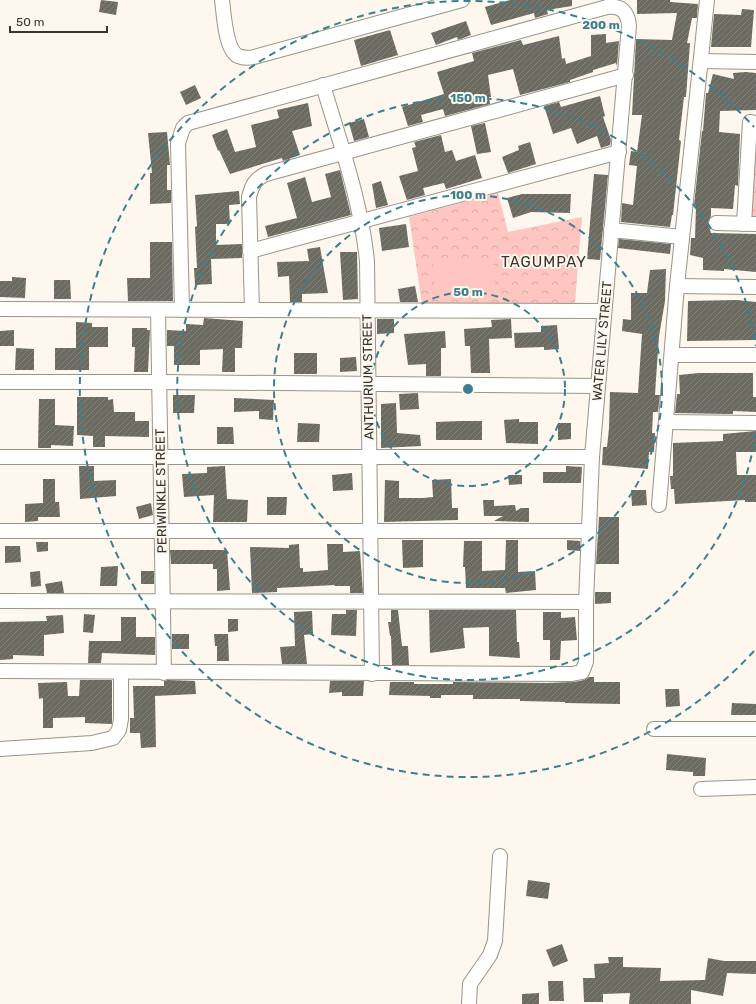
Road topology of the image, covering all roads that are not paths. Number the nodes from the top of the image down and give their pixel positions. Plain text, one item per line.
1 (222, 0) edge
2 (462, 0) edge
3 (707, 0) edge
4 (702, 61) junction
5 (756, 62) edge
6 (626, 75) junction
7 (323, 86) junction
8 (756, 123) edge
9 (619, 152) junction
10 (344, 153) junction
11 (361, 222) junction
12 (716, 223) dead end
13 (750, 224) edge
14 (611, 230) junction
15 (682, 237) junction
16 (250, 251) junction
17 (677, 286) junction
18 (756, 287) edge
19 (0, 310) edge
20 (158, 310) junction
21 (182, 310) junction
22 (252, 310) junction
23 (367, 310) junction
24 (604, 311) junction
25 (672, 355) junction
26 (756, 356) edge
27 (0, 382) edge
28 (159, 382) junction
29 (368, 384) junction
30 (598, 386) junction
31 (666, 422) junction
32 (756, 423) edge
33 (160, 456) junction
34 (0, 457) edge
35 (369, 457) junction
36 (592, 457) junction
37 (659, 505) dead end
38 (161, 530) junction
39 (370, 530) junction
40 (0, 531) edge
41 (588, 531) junction
42 (0, 601) edge
43 (163, 602) junction
44 (371, 602) junction
45 (586, 602) junction
46 (0, 671) edge
47 (121, 672) junction
48 (164, 673) junction
49 (372, 674) junction
50 (654, 729) dead end
51 (756, 729) edge
52 (0, 750) edge
53 (756, 787) edge
54 (701, 788) dead end
55 (500, 856) dead end
56 (468, 1004) edge

1 - 2 street
3 - 4 street
4 - 5 street
4 - 15 street
6 - 7 street, WATER LILY STREET
6 - 9 street, WATER LILY STREET
6 - 10 street
7 - 10 street, ANTHURIUM STREET
7 - 21 street
8 - 13 street
9 - 11 street
9 - 14 street, WATER LILY STREET
10 - 11 street, ANTHURIUM STREET
10 - 16 street
11 - 16 street
11 - 23 street, ANTHURIUM STREET
12 - 13 street
14 - 15 street
14 - 24 street, WATER LILY STREET
15 - 17 street
16 - 22 street
17 - 18 street
17 - 25 street
19 - 20 street
20 - 21 street
20 - 28 street, PERIWINKLE STREET
21 - 22 street
22 - 23 street
23 - 24 street
23 - 29 street, ANTHURIUM STREET
24 - 30 street, WATER LILY STREET
25 - 26 street
25 - 31 street
27 - 28 street
28 - 29 street
28 - 33 street, PERIWINKLE STREET
29 - 30 street
29 - 35 street, ANTHURIUM STREET
30 - 36 street, WATER LILY STREET
31 - 32 street
31 - 37 street
33 - 34 street
33 - 35 street
33 - 38 street, PERIWINKLE STREET
35 - 36 street
35 - 39 street, ANTHURIUM STREET
36 - 41 street, WATER LILY STREET
38 - 39 street
38 - 40 street
38 - 43 street, PERIWINKLE STREET
39 - 41 street
39 - 44 street, ANTHURIUM STREET
41 - 45 street, WATER LILY STREET
42 - 43 street
43 - 44 street
43 - 48 street, PERIWINKLE STREET
44 - 45 street
44 - 49 street, ANTHURIUM STREET
45 - 49 street, WATER LILY STREET
46 - 47 street
47 - 48 street
47 - 52 street
48 - 49 street
50 - 51 street
53 - 54 street
55 - 56 street

